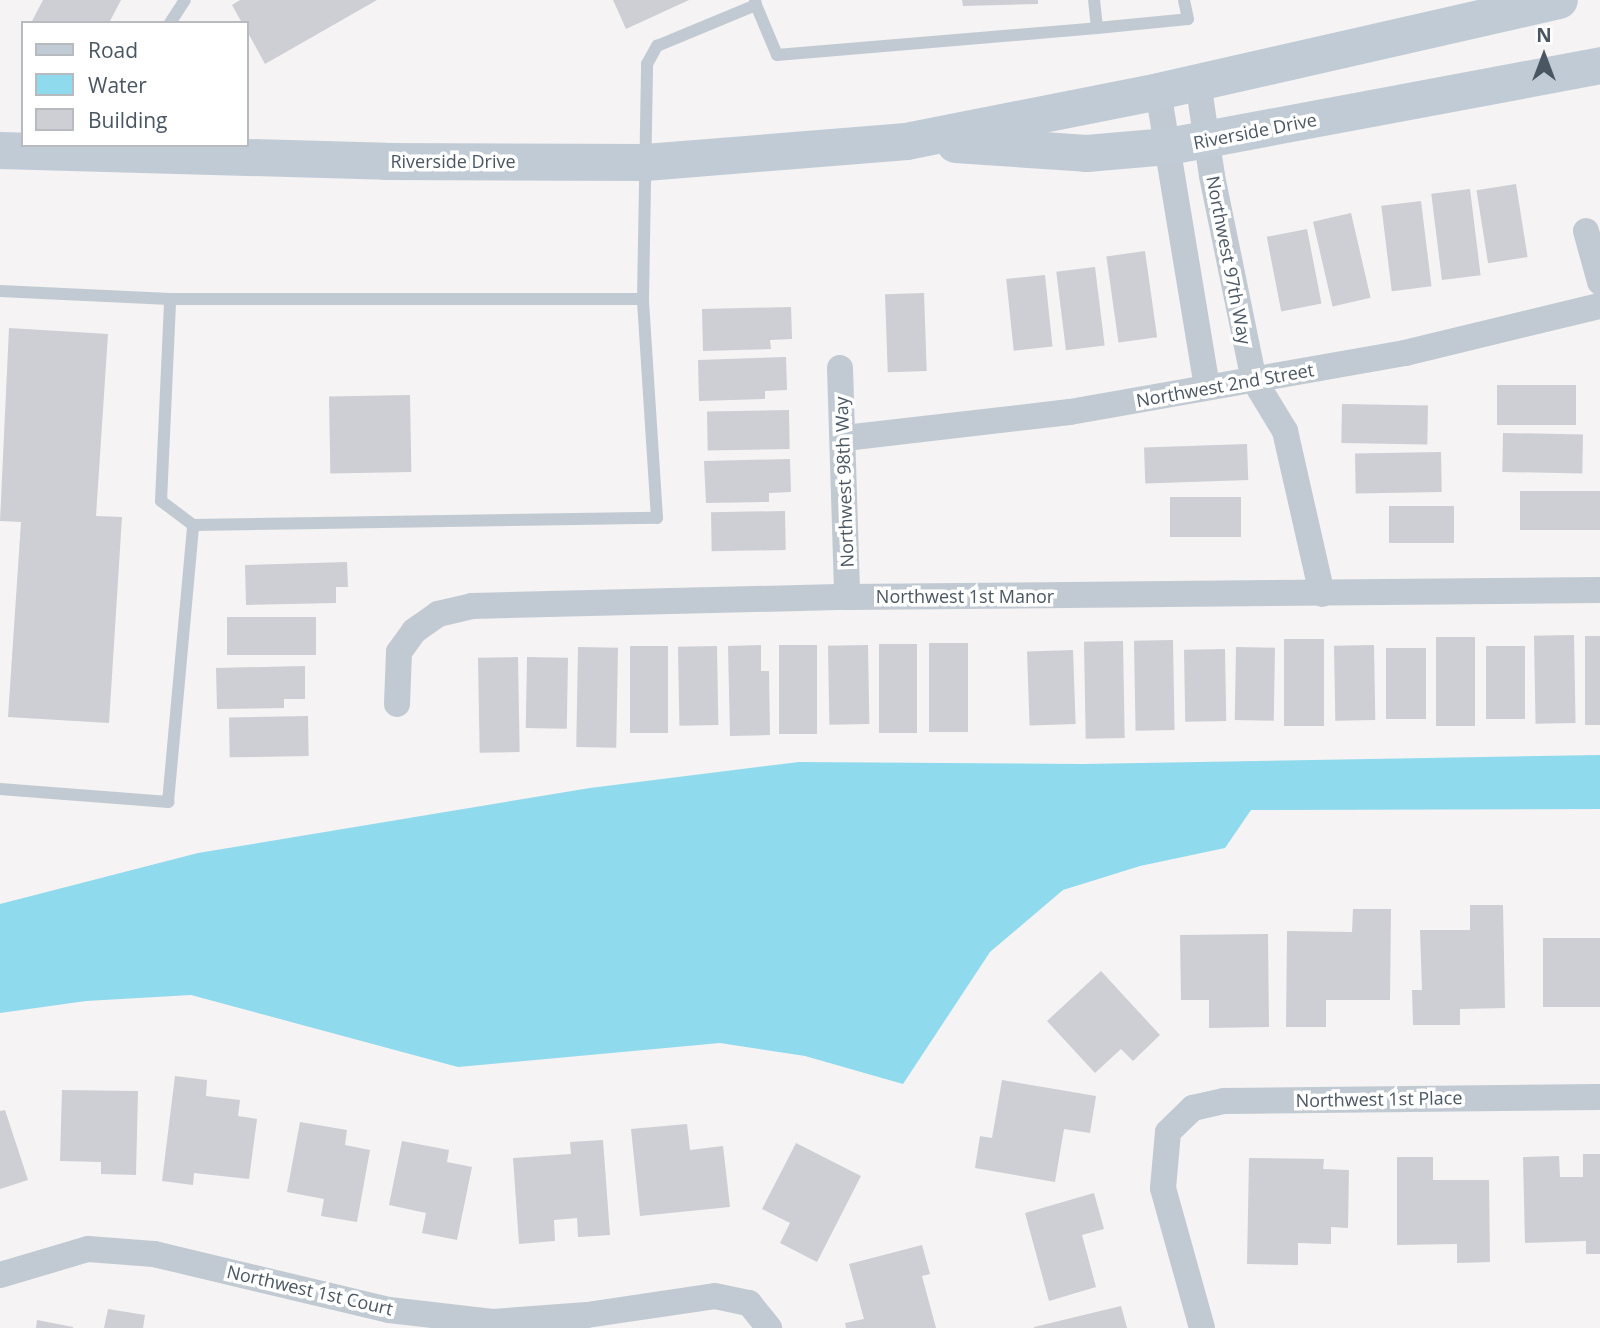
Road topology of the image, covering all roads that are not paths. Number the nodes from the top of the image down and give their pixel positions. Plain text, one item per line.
1 (185, 0) edge
2 (1094, 0) edge
3 (1184, 0) edge
4 (1559, 0) edge
5 (755, 2) edge
6 (171, 21) edge
7 (1097, 28) junction
8 (1600, 65) edge
9 (1199, 82) junction
10 (1158, 91) junction
11 (1207, 140) junction
12 (905, 141) junction
13 (1168, 146) junction
14 (0, 150) edge
15 (132, 150) edge
16 (645, 162) junction
17 (1586, 232) dead end
18 (1600, 282) edge
19 (0, 291) edge
20 (170, 299) junction
21 (643, 299) junction
22 (1600, 306) edge
23 (840, 368) dead end
24 (1254, 380) junction
25 (1207, 387) junction
26 (845, 438) junction
27 (193, 526) junction
28 (1600, 590) edge
29 (1322, 594) junction
30 (847, 597) junction
31 (397, 704) dead end
32 (0, 789) edge
33 (1600, 1097) edge
34 (0, 1275) edge
35 (769, 1328) edge
36 (1202, 1328) edge

1 - 6 lane
2 - 7 lane
3 - 7 lane
4 - 9 street, Riverside Drive
5 - 7 lane
5 - 16 lane
8 - 11 street, Riverside Drive
9 - 10 street, Riverside Drive
9 - 11 street, Northwest 97th Way
10 - 12 street, Riverside Drive
10 - 13 street
11 - 13 street, Riverside Drive
11 - 24 street, Northwest 97th Way
12 - 13 street, Riverside Drive
12 - 16 street, Riverside Drive
13 - 25 street
14 - 15 street, Riverside Drive
15 - 16 street, Riverside Drive
16 - 21 lane
17 - 18 street
19 - 20 lane
20 - 21 lane
20 - 27 lane
21 - 27 lane
22 - 24 street, Northwest 2nd Street
23 - 26 street, Northwest 98th Way
24 - 25 street, Northwest 2nd Street
24 - 29 street, Northwest 97th Way
25 - 26 street, Northwest 2nd Street
26 - 30 street, Northwest 98th Way
27 - 32 lane
28 - 29 street, Northwest 1st Manor
29 - 30 street, Northwest 1st Manor
30 - 31 street, Northwest 1st Manor
33 - 36 street, Northwest 1st Place
34 - 35 street, Northwest 1st Court

